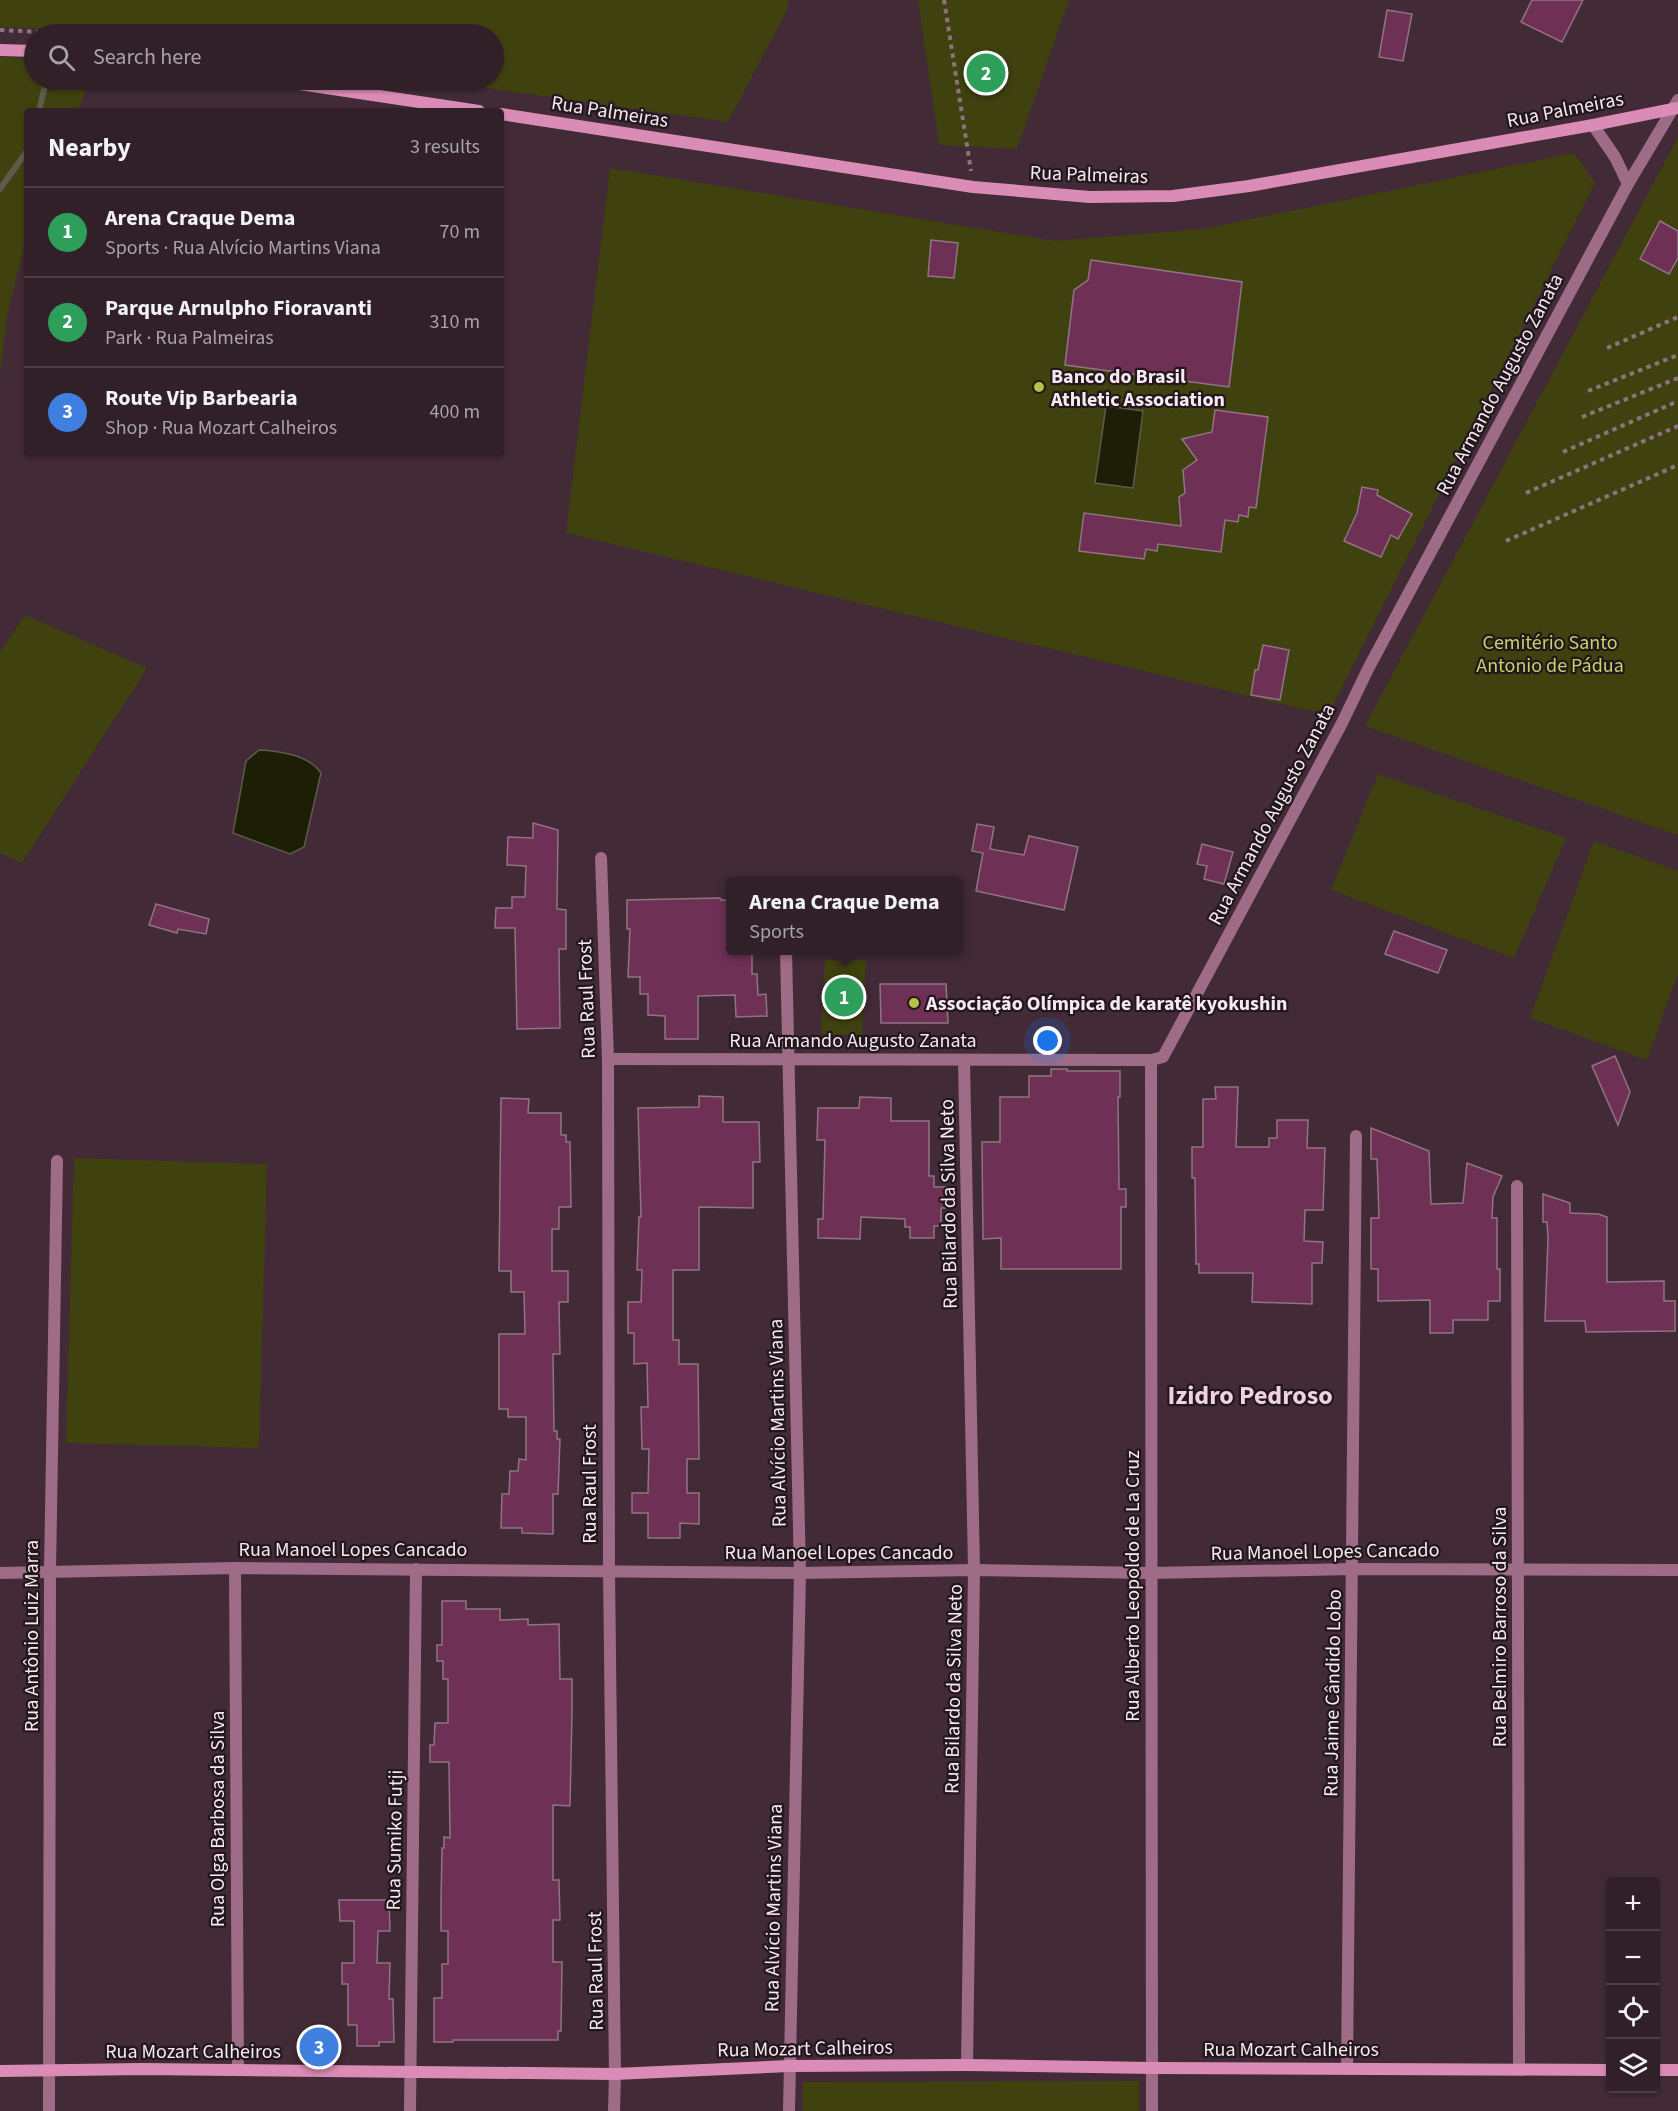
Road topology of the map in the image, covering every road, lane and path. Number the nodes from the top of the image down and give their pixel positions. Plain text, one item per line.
1 (944, 0) edge
2 (0, 30) edge
3 (24, 31) edge
4 (0, 50) edge
5 (24, 51) edge
6 (339, 90) edge
7 (1676, 105) edge
8 (459, 108) edge
9 (504, 114) edge
10 (1593, 125) junction
11 (962, 167) dead end
12 (970, 168) junction
13 (982, 169) dead end
14 (1628, 184) junction
15 (973, 186) junction
16 (1678, 317) edge
17 (1607, 348) dead end
18 (1678, 355) edge
19 (1678, 378) edge
20 (1588, 391) dead end
21 (1678, 401) edge
22 (1582, 417) dead end
23 (1678, 426) edge
24 (1563, 452) dead end
25 (1678, 465) edge
26 (1526, 493) dead end
27 (1506, 541) dead end
28 (601, 858) dead end
29 (786, 955) edge
30 (608, 1059) junction
31 (788, 1059) junction
32 (1151, 1060) junction
33 (964, 1061) junction
34 (1356, 1137) dead end
35 (57, 1161) dead end
36 (1517, 1186) dead end
37 (236, 1568) junction
38 (416, 1569) junction
39 (1353, 1569) junction
40 (974, 1570) junction
41 (1519, 1570) junction
42 (1678, 1570) edge
43 (50, 1571) junction
44 (0, 1572) edge
45 (609, 1572) junction
46 (800, 1573) junction
47 (1151, 1573) junction
48 (967, 2065) junction
49 (789, 2066) junction
50 (1152, 2068) junction
51 (1347, 2069) junction
52 (1519, 2069) junction
53 (48, 2070) junction
54 (238, 2070) junction
55 (1606, 2070) edge
56 (1660, 2070) edge
57 (1678, 2070) edge
58 (0, 2071) edge
59 (411, 2072) junction
60 (615, 2074) junction
61 (49, 2111) edge
62 (410, 2111) edge
63 (614, 2111) edge
64 (789, 2111) edge
65 (1152, 2111) edge

1 - 12 path
2 - 3 path
4 - 5 street
6 - 8 street
7 - 10 street, Rua Palmeiras
7 - 14 street, Rua Armando Augusto Zanata
9 - 15 street, Rua Palmeiras
10 - 14 street
10 - 15 street, Rua Palmeiras
11 - 12 path
12 - 13 path
12 - 15 path
14 - 32 street, Rua Armando Augusto Zanata
16 - 17 path
18 - 20 path
19 - 22 path
21 - 24 path
23 - 26 path
25 - 27 path
28 - 30 street, Rua Raul Frost
29 - 31 street, Rua Alvício Martins Viana
30 - 31 street, Rua Armando Augusto Zanata
30 - 45 street, Rua Raul Frost
31 - 33 street, Rua Armando Augusto Zanata
31 - 46 street, Rua Alvício Martins Viana
32 - 33 street, Rua Armando Augusto Zanata
32 - 47 street, Rua Alberto Leopoldo de La Cruz
33 - 40 street, Rua Bilardo da Silva Neto
34 - 39 street, Rua Jaime Cândido Lobo
35 - 43 street, Rua Antônio Luiz Marra
36 - 41 street, Rua Belmiro Barroso da Silva
37 - 38 street, Rua Manoel Lopes Cancado
37 - 43 street, Rua Manoel Lopes Cancado
37 - 54 street, Rua Olga Barbosa da Silva
38 - 45 street, Rua Manoel Lopes Cancado
38 - 59 street, Rua Sumiko Futji
39 - 41 street, Rua Manoel Lopes Cancado
39 - 47 street, Rua Manoel Lopes Cancado
39 - 51 street, Rua Jaime Cândido Lobo
40 - 46 street, Rua Manoel Lopes Cancado
40 - 47 street, Rua Manoel Lopes Cancado
40 - 48 street, Rua Bilardo da Silva Neto
41 - 42 street, Rua Manoel Lopes Cancado
41 - 52 street, Rua Belmiro Barroso da Silva
43 - 44 street, Rua Manoel Lopes Cancado
43 - 53 street, Rua Antônio Luiz Marra
45 - 46 street, Rua Manoel Lopes Cancado
45 - 60 street, Rua Raul Frost
46 - 49 street, Rua Alvício Martins Viana
47 - 50 street, Rua Alberto Leopoldo de La Cruz
48 - 49 street, Rua Mozart Calheiros
48 - 50 street, Rua Mozart Calheiros
49 - 60 street, Rua Mozart Calheiros
49 - 64 street, Rua Alvício Martins Viana
50 - 51 street, Rua Mozart Calheiros
50 - 65 street, Rua Alberto Leopoldo de La Cruz
51 - 52 street, Rua Mozart Calheiros
52 - 55 street, Rua Mozart Calheiros
53 - 54 street, Rua Mozart Calheiros
53 - 58 street, Rua Mozart Calheiros
53 - 61 street, Rua Antônio Luiz Marra
54 - 59 street, Rua Mozart Calheiros
56 - 57 street
59 - 60 street, Rua Mozart Calheiros
59 - 62 street, Rua Sumiko Futji
60 - 63 street, Rua Raul Frost

